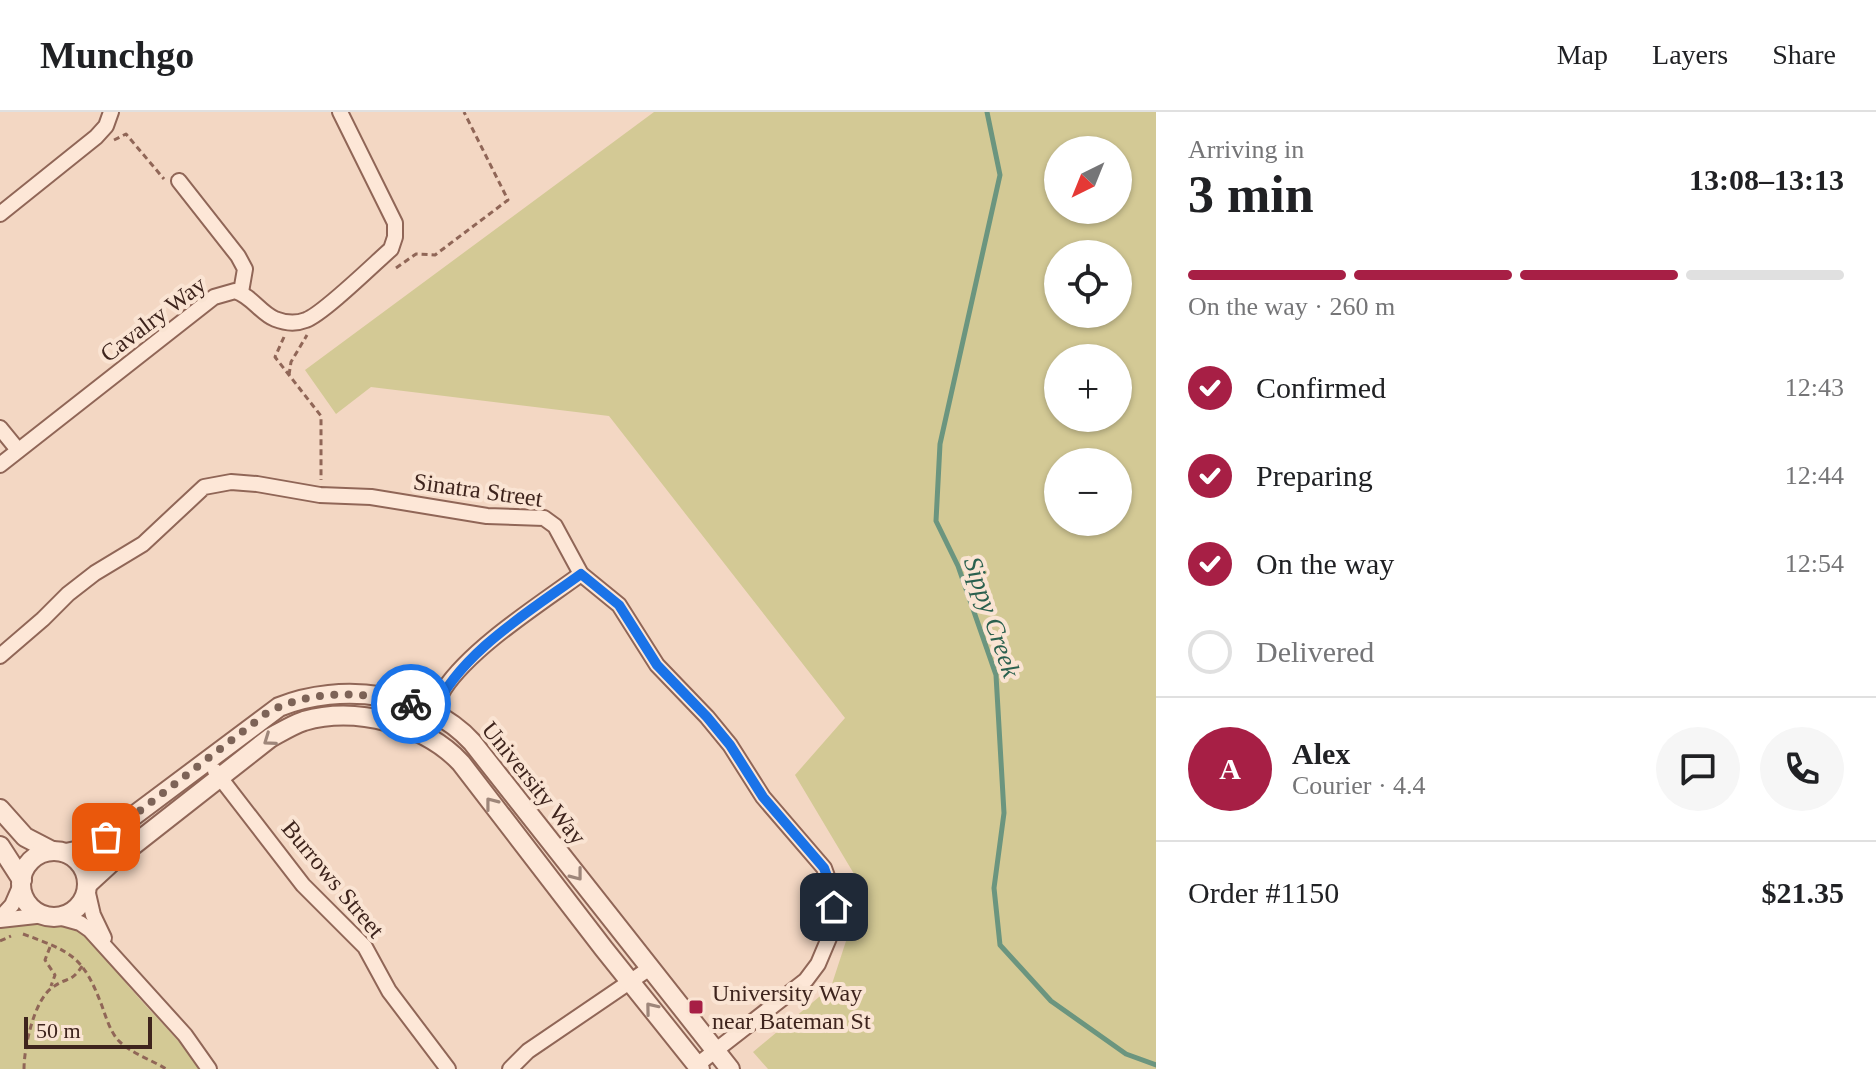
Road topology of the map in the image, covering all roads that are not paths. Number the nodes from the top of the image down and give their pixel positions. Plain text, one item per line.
1 (111, 112) edge
2 (340, 112) edge
3 (179, 181) road end
4 (0, 214) edge
5 (241, 292) junction
6 (0, 428) edge
7 (18, 450) junction
8 (0, 465) edge
9 (581, 574) junction
10 (0, 656) edge
11 (433, 713) junction
12 (423, 734) junction
13 (207, 760) junction
14 (221, 778) junction
15 (0, 809) edge
16 (0, 846) edge
17 (59, 852) junction
18 (22, 881) junction
19 (87, 887) junction
20 (50, 916) junction
21 (0, 919) edge
22 (109, 949) junction
23 (650, 968) junction
24 (630, 983) junction
25 (715, 1051) junction
26 (699, 1067) edge
27 (209, 1069) edge
28 (448, 1069) edge
29 (510, 1069) edge
30 (730, 1069) edge

1 - 4 street
2 - 5 street, Cavalry Way
3 - 5 street
5 - 7 street, Cavalry Way
6 - 7 street
7 - 8 street, Cavalry Way
9 - 10 street, Sinatra Street
9 - 11 street
9 - 25 street, Sinatra Street
11 - 12 street
11 - 13 street, University Way
11 -> 23 street, University Way
12 -> 14 street, University Way
24 -> 12 street, University Way
13 - 14 street, Burrows Street
13 - 17 street, University Way
14 - 19 street, University Way
14 - 28 street, Burrows Street
15 - 17 street
16 - 18 street
17 - 18 street
17 - 19 street
18 - 20 street
18 - 21 street
19 - 20 street
19 - 22 street
20 - 21 street
20 - 22 street
22 - 27 street
23 - 24 street
23 - 25 street, University Way
26 -> 24 street, University Way
24 - 29 street
25 - 26 street, Sinatra Street
25 - 30 street, University Way

